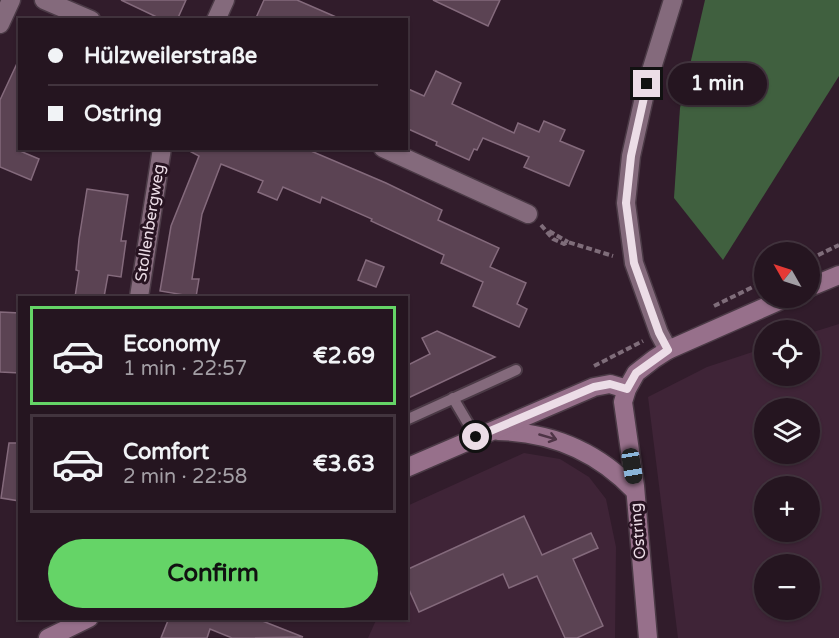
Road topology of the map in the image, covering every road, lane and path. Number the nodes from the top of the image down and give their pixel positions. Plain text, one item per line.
1 (11, 0) edge
2 (44, 0) edge
3 (225, 0) edge
4 (673, 0) edge
5 (86, 18) edge
6 (217, 18) edge
7 (0, 24) edge
8 (162, 150) edge
9 (387, 150) edge
10 (528, 214) joint
11 (839, 245) edge
12 (820, 254) edge
13 (634, 263) junction
14 (839, 275) edge
15 (820, 283) edge
16 (139, 296) edge
17 (763, 308) edge
18 (668, 350) junction
19 (516, 370) dead end
20 (627, 389) junction
21 (453, 398) junction
22 (408, 419) edge
23 (483, 434) junction
24 (408, 467) edge
25 (635, 491) junction
26 (85, 620) edge
27 (48, 638) edge
28 (648, 638) edge

1 - 7 street
2 - 5 street
3 - 6 street
4 - 13 street
8 - 16 street, Stollenbergweg
9 - 10 street
10 - 13 path
11 - 12 path
13 - 18 street
14 - 15 street
17 - 18 street
18 - 20 street
19 - 21 lane
20 - 23 street
20 - 25 street, Ostring
21 - 22 lane
21 - 23 lane
23 - 24 street
23 -> 25 street
25 - 28 street, Ostring
26 - 27 street

